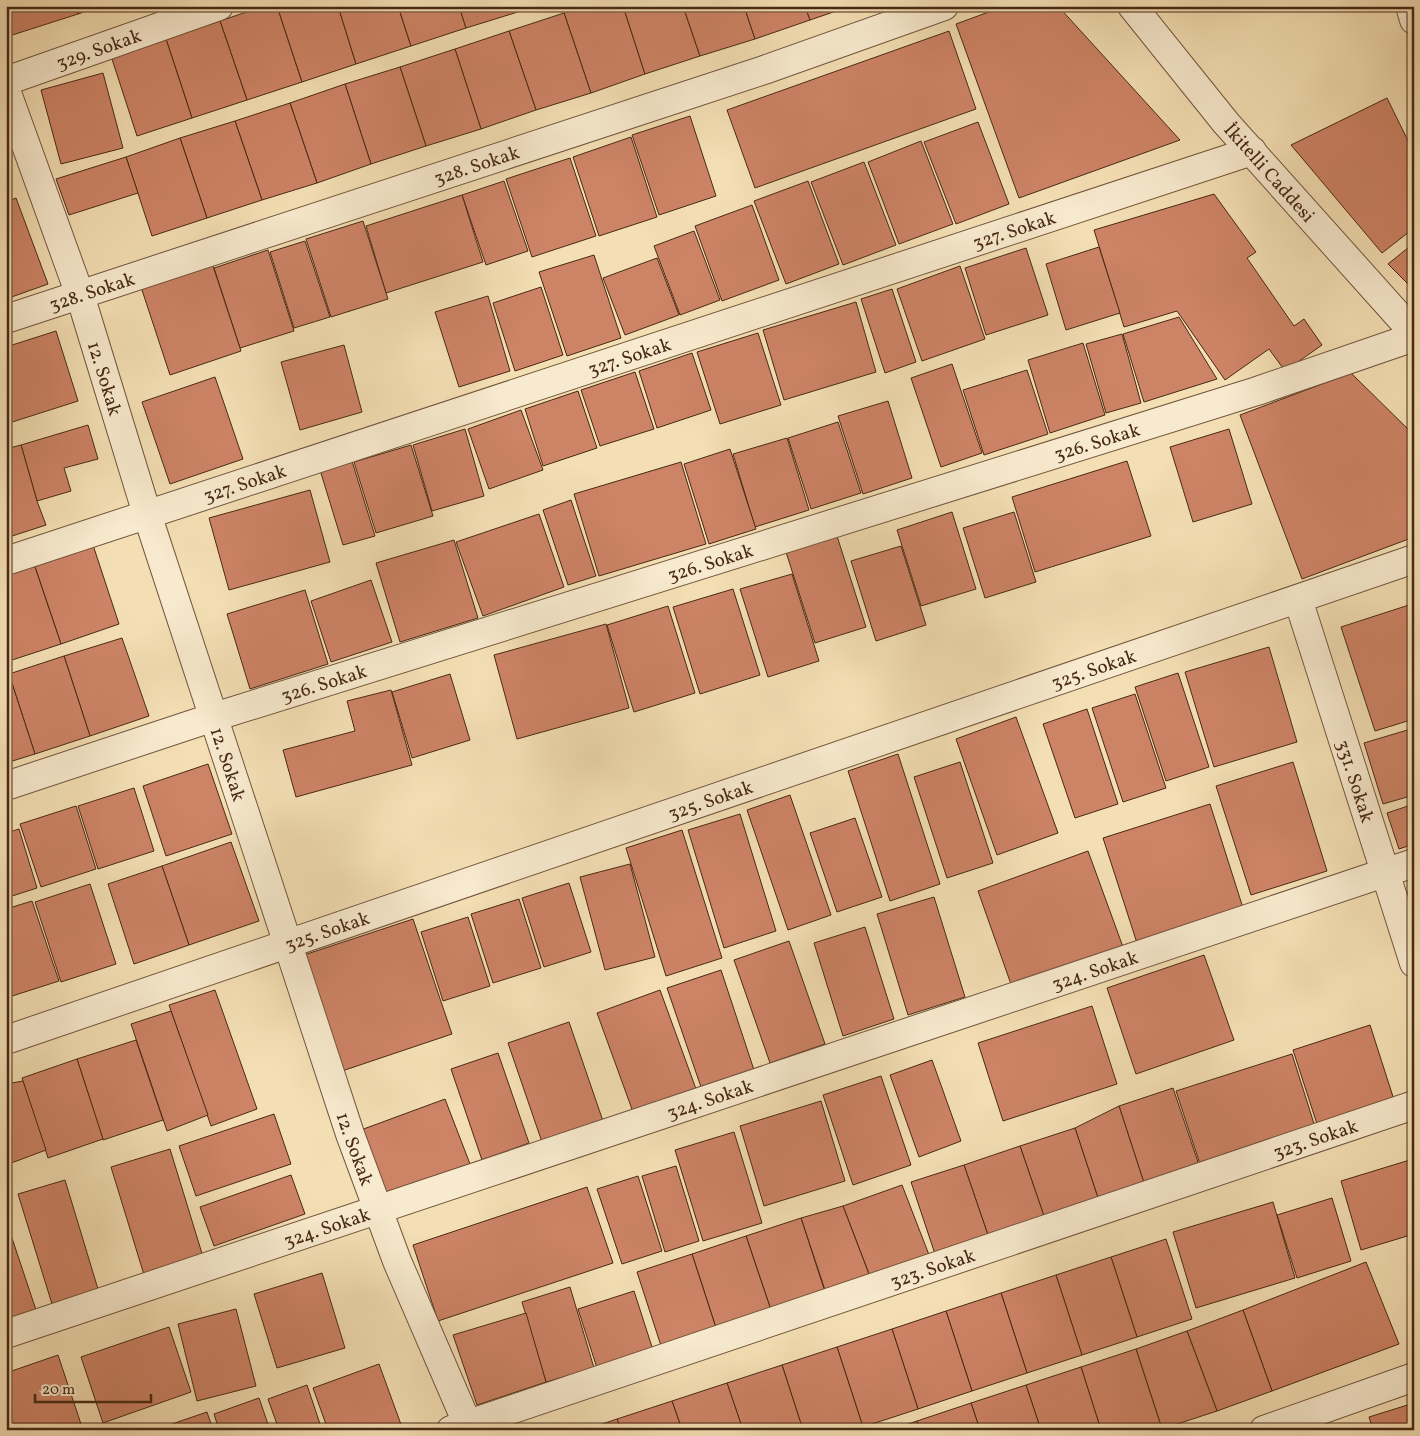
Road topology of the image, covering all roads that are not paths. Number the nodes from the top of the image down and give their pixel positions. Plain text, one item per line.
1 (219, 6) edge
2 (944, 6) edge
3 (1132, 6) edge
4 (1410, 6) edge
5 (1414, 20) edge
6 (6, 81) edge
7 (6, 90) edge
8 (1252, 151) junction
9 (80, 295) junction
10 (6, 319) edge
11 (1414, 333) edge
12 (1414, 337) edge
13 (147, 514) junction
14 (1414, 559) edge
15 (6, 560) edge
16 (1298, 599) junction
17 (214, 717) junction
18 (6, 786) edge
19 (1414, 862) edge
20 (1385, 873) junction
21 (288, 944) junction
22 (1414, 963) edge
23 (6, 1040) edge
24 (1414, 1105) edge
25 (380, 1210) junction
26 (6, 1334) edge
27 (1414, 1377) edge
28 (463, 1428) edge
29 (1264, 1430) edge

1 - 6 street, 329. Sokak
2 - 9 street, 328. Sokak
3 - 8 street, İkitelli Caddesi
4 - 5 street
7 - 9 street, 12. Sokak
8 - 11 street, İkitelli Caddesi
8 - 13 street, 327. Sokak
9 - 10 street, 328. Sokak
9 - 13 street, 12. Sokak
12 - 17 street, 326. Sokak
13 - 15 street, 327. Sokak
13 - 17 street, 12. Sokak
14 - 16 street, 325. Sokak
16 - 20 street, 331. Sokak
16 - 21 street, 325. Sokak
17 - 18 street, 326. Sokak
17 - 21 street, 12. Sokak
19 - 20 street, 324. Sokak
20 - 22 street, 331. Sokak
20 - 25 street, 324. Sokak
21 - 23 street, 325. Sokak
21 - 25 street, 12. Sokak
24 - 28 street, 323. Sokak
25 - 26 street, 324. Sokak
25 - 28 street, 12. Sokak
27 - 29 street

